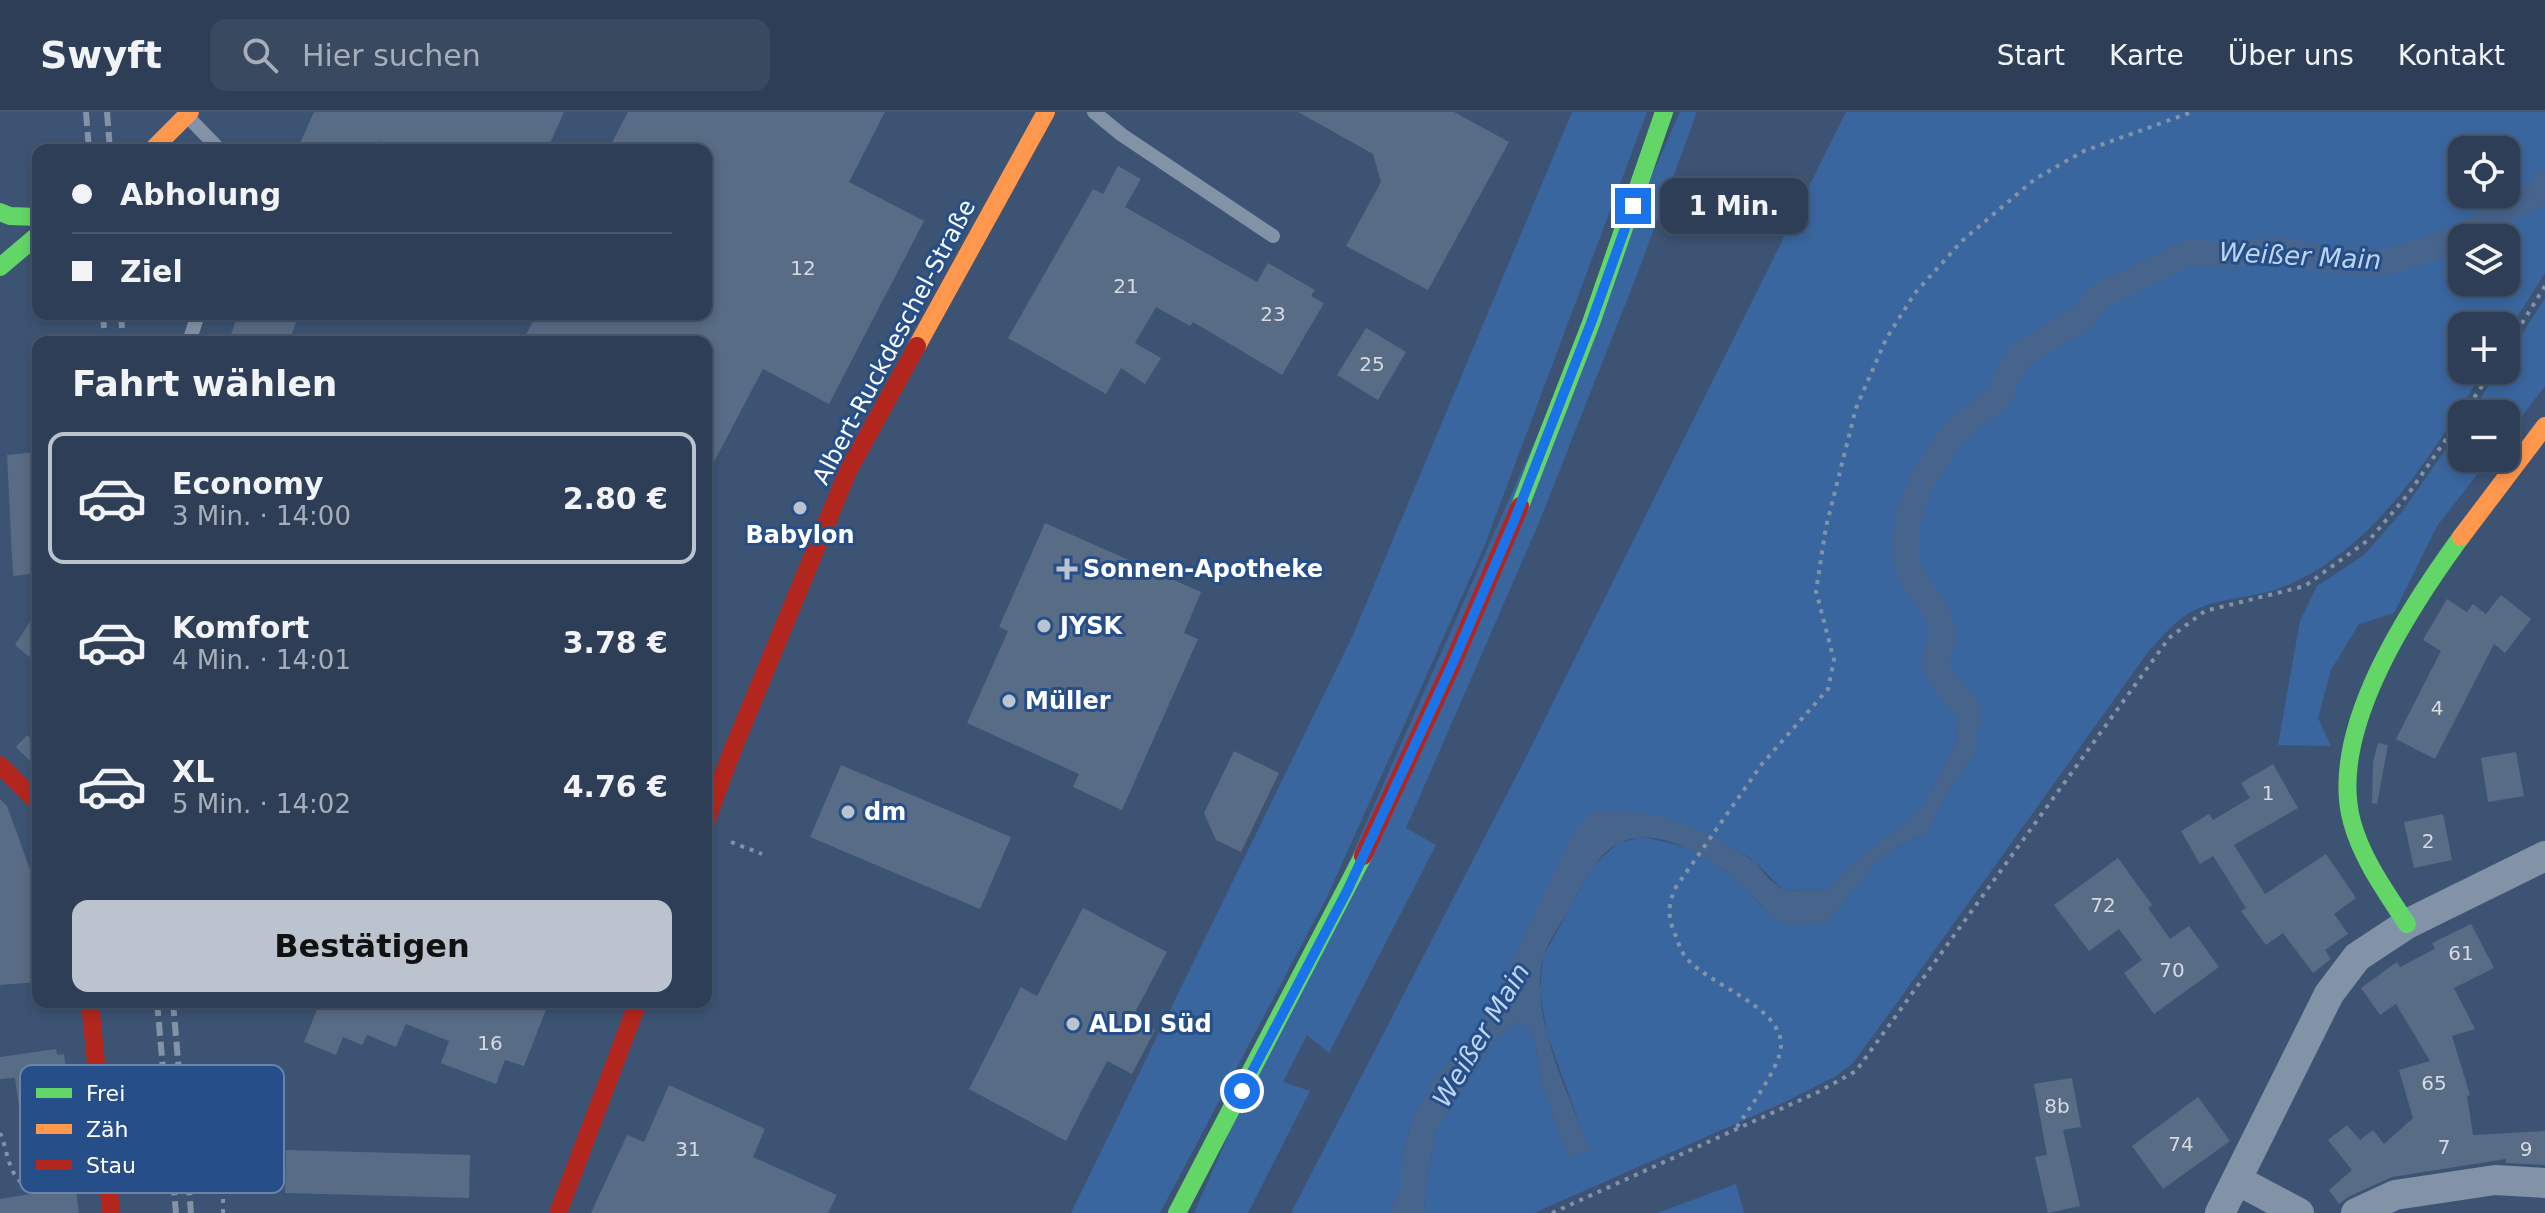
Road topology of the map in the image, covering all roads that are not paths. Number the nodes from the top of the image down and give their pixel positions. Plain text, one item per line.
1 (1046, 112) edge
2 (1094, 112) edge
3 (1664, 112) edge
4 (188, 114) edge
5 (158, 144) edge
6 (215, 144) edge
7 (0, 212) edge
8 (32, 217) edge
9 (1273, 236) dead end
10 (32, 240) edge
11 (0, 267) edge
12 (2545, 426) edge
13 (0, 765) edge
14 (32, 797) edge
15 (712, 805) edge
16 (2545, 856) edge
17 (2407, 924) junction
18 (91, 1008) edge
19 (636, 1008) edge
20 (96, 1065) edge
21 (2237, 1180) junction
22 (2545, 1183) edge
23 (109, 1193) edge
24 (111, 1213) edge
25 (558, 1213) edge
26 (1177, 1213) edge
27 (2220, 1213) edge
28 (2299, 1213) edge
29 (2356, 1213) edge

1 - 15 main road, Albert-Ruckdeschel-Straße
2 - 9 lane
3 - 26 main road
4 - 5 main road
4 - 6 lane
7 - 8 main road
10 - 11 main road
12 - 17 main road
13 - 14 main road
16 - 17 street
17 - 21 street
18 - 20 main road
19 - 25 main road
21 - 27 street
21 - 28 street
22 - 29 street
23 - 24 main road

